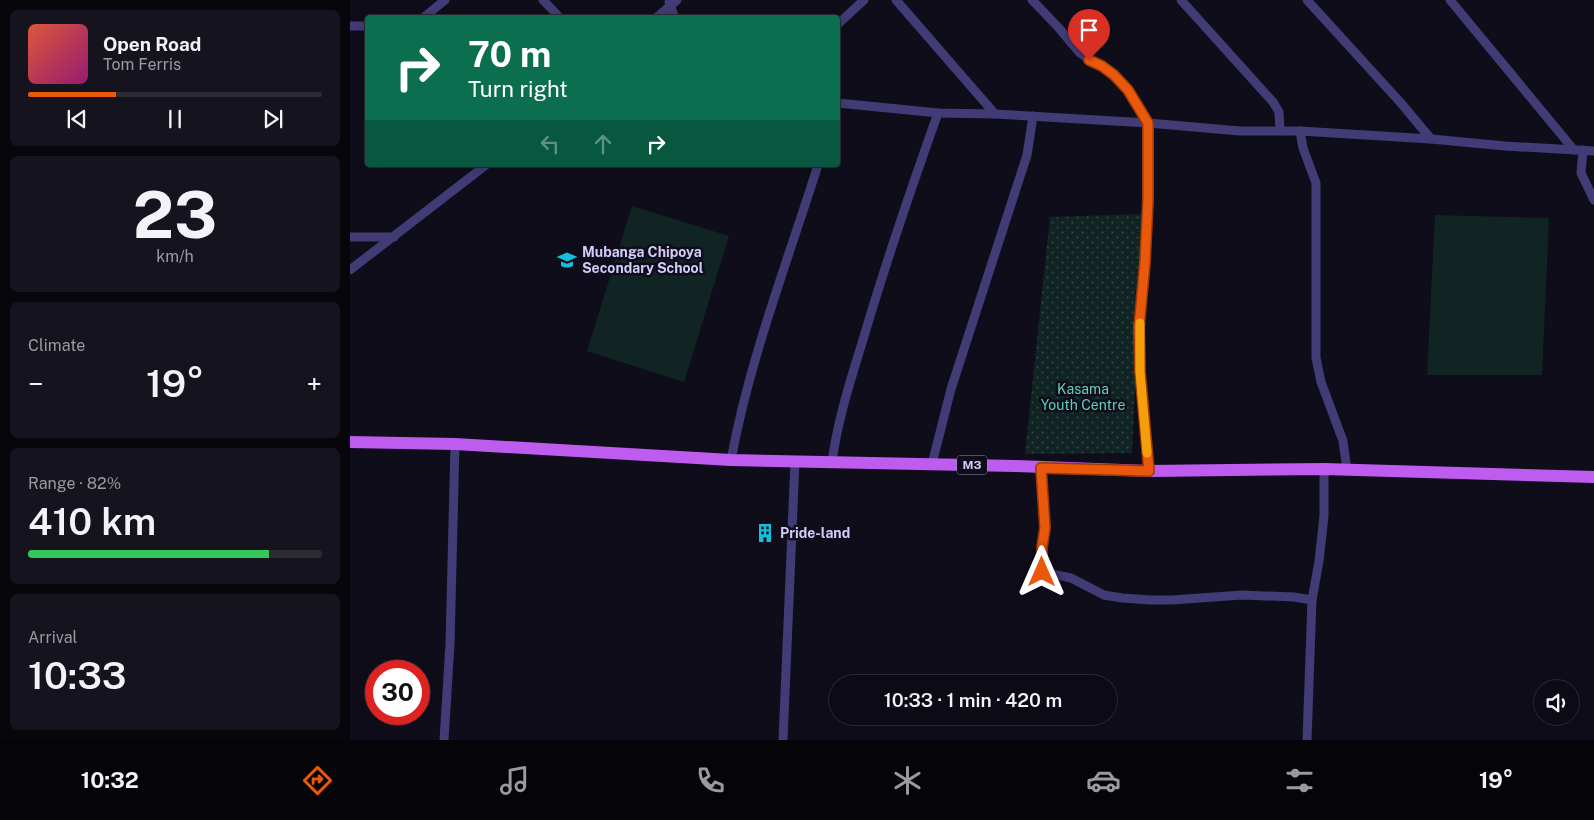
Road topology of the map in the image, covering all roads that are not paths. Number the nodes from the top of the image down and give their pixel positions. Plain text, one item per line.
1 (445, 0) edge
2 (543, 0) edge
3 (864, 0) edge
4 (896, 0) edge
5 (1032, 0) edge
6 (1181, 0) edge
7 (1307, 0) edge
8 (1450, 0) edge
9 (671, 2) edge
10 (427, 15) edge
11 (557, 15) edge
12 (659, 15) edge
13 (674, 15) edge
14 (840, 22) edge
15 (350, 26) edge
16 (365, 26) edge
17 (840, 103) edge
18 (938, 113) junction
19 (995, 114) junction
20 (1033, 116) junction
21 (1148, 123) junction
22 (1280, 131) junction
23 (1300, 131) junction
24 (1431, 139) junction
25 (1578, 150) junction
26 (1594, 151) edge
27 (483, 167) edge
28 (817, 167) edge
29 (1594, 200) edge
30 (350, 237) edge
31 (394, 237) junction
32 (350, 270) edge
33 (350, 442) edge
34 (455, 444) junction
35 (731, 460) junction
36 (795, 461) junction
37 (832, 462) junction
38 (932, 464) junction
39 (1041, 468) junction
40 (1324, 469) junction
41 (1347, 470) junction
42 (1149, 471) junction
43 (1594, 477) edge
44 (1312, 600) junction
45 (444, 740) edge
46 (783, 740) edge
47 (1307, 740) edge

1 - 10 street
2 - 11 street
3 - 14 street
4 - 19 street
5 - 21 street
6 - 22 street
7 - 24 street
8 - 25 street
9 - 12 street
9 - 13 street
15 - 16 street
17 - 18 street
18 - 19 street
18 - 37 street
19 - 20 street
20 - 21 street
20 - 38 street
21 - 22 street
21 - 42 street
22 - 23 street
23 - 24 street
23 - 41 street
24 - 25 street
25 - 26 street
25 - 29 street
27 - 31 street
28 - 35 street
30 - 31 street
31 - 32 street
33 - 34 main road, M3
34 - 35 main road, M3
34 - 45 street
35 - 36 main road, M3
36 - 37 main road, M3
36 - 46 street
37 - 38 main road, M3
38 - 39 main road, M3
39 - 42 main road, M3
39 - 44 street
40 - 41 main road, M3
40 - 42 main road, M3
40 - 44 street
41 - 43 main road, M3
44 - 47 street

